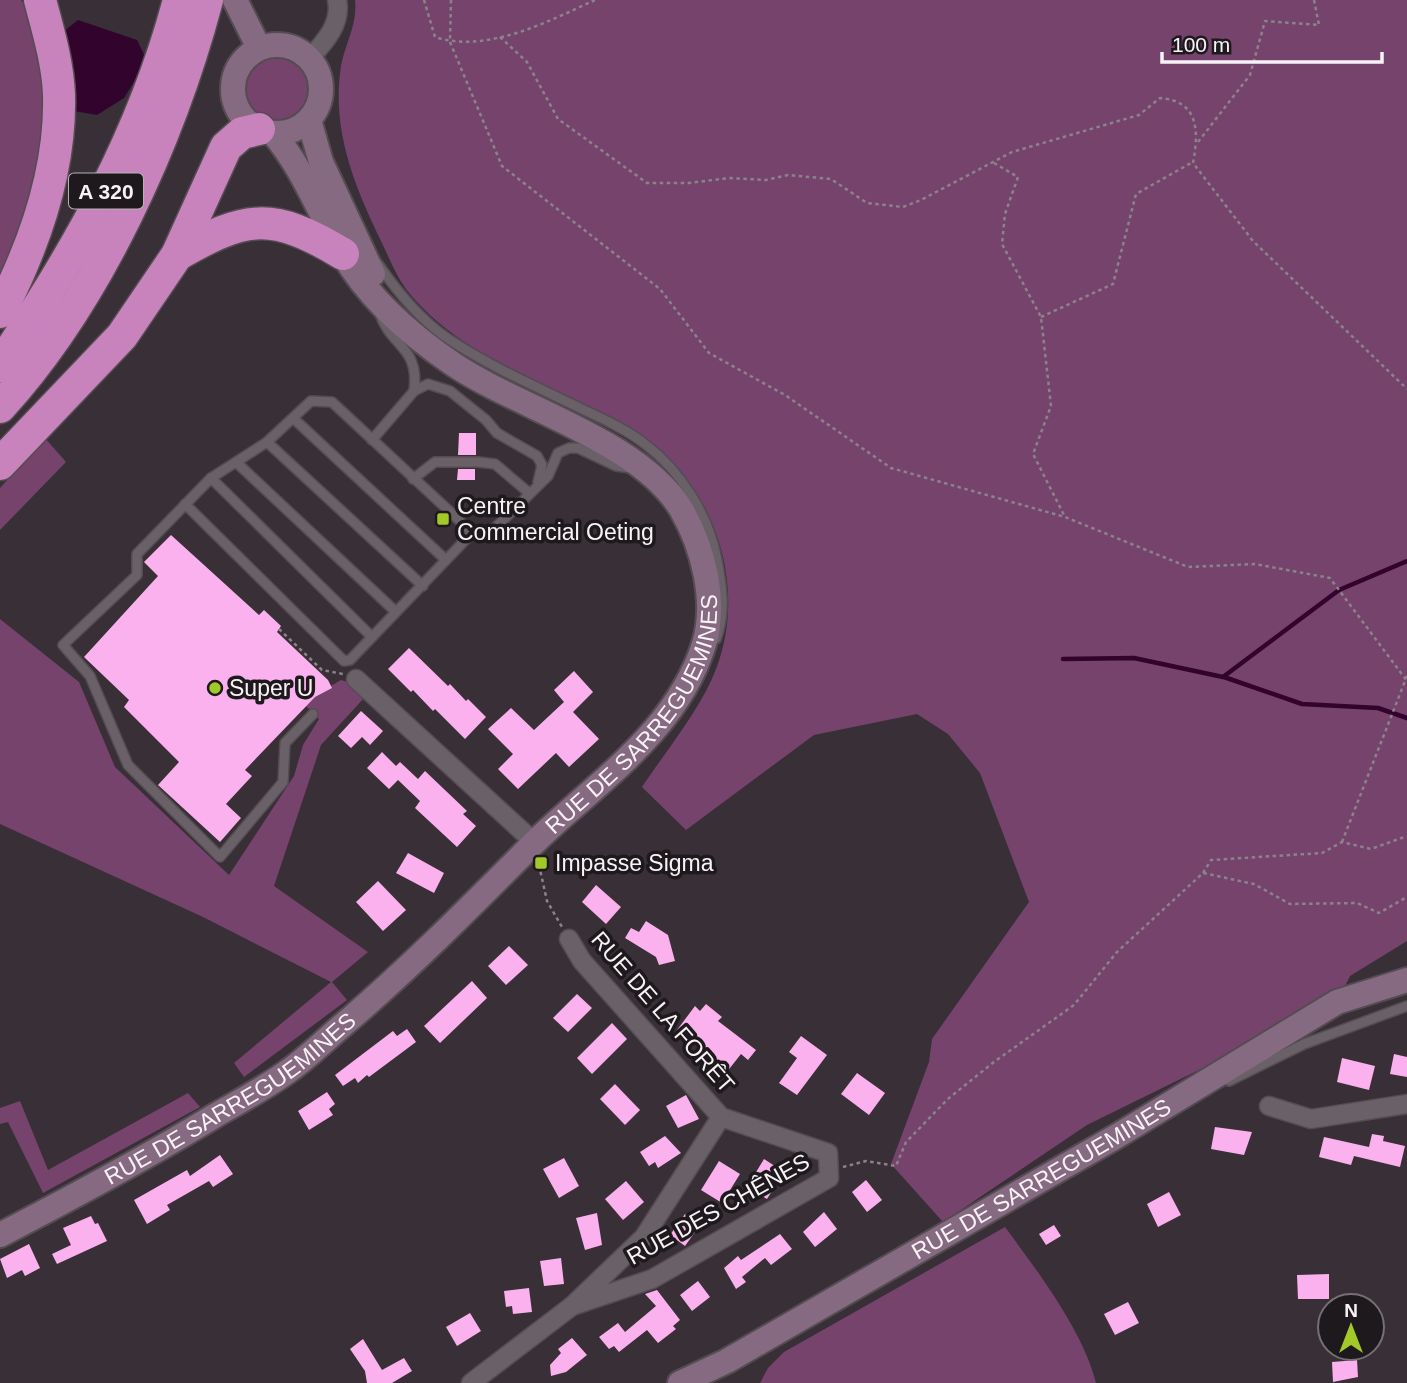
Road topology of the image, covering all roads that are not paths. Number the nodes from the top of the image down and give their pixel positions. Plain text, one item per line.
1 (40, 0) edge
2 (179, 0) edge
3 (207, 0) edge
4 (235, 0) edge
5 (337, 0) edge
6 (259, 48) junction
7 (310, 58) junction
8 (309, 120) junction
9 (266, 131) junction
10 (347, 219) junction
11 (351, 251) junction
12 (177, 255) junction
13 (374, 296) junction
14 (0, 312) edge
15 (398, 318) junction
16 (0, 366) edge
17 (414, 391) junction
18 (0, 407) edge
19 (293, 418) junction
20 (372, 440) junction
21 (267, 442) junction
22 (237, 463) junction
23 (0, 464) edge
24 (643, 470) junction
25 (211, 478) junction
26 (413, 479) junction
27 (538, 482) junction
28 (528, 492) junction
29 (185, 504) junction
30 (472, 533) junction
31 (446, 560) junction
32 (423, 586) junction
33 (396, 612) junction
34 (372, 637) junction
35 (356, 679) road end
36 (683, 689) junction
37 (313, 714) dead end
38 (535, 843) junction
39 (569, 939) road end
40 (1406, 980) edge
41 (1407, 1006) edge
42 (1407, 1104) edge
43 (1269, 1106) dead end
44 (721, 1117) junction
45 (1117, 1136) junction
46 (828, 1153) joint
47 (0, 1235) edge
48 (572, 1306) junction
49 (727, 1372) edge
50 (471, 1383) edge
51 (680, 1383) edge

1 - 14 highway
2 - 16 highway, A 320
3 - 18 highway, A 320
4 - 6 main road
5 - 7 street
6 - 7 main road
6 - 9 main road
7 - 8 main road
8 - 9 main road
8 - 10 main road
9 - 11 main road
9 - 12 highway
10 - 11 main road
10 - 36 lane
11 - 12 highway
11 - 13 main road, RUE DE SARREGUEMINES
11 - 15 main road, RUE DE SARREGUEMINES
12 - 23 highway
13 - 15 main road, RUE DE SARREGUEMINES
13 - 17 lane
15 - 24 main road, RUE DE SARREGUEMINES
17 - 20 lane
17 - 27 lane
19 - 20 lane
19 - 21 lane
19 - 31 lane
20 - 26 lane
21 - 22 lane
21 - 32 lane
22 - 25 lane
22 - 33 lane
24 - 27 lane
24 - 36 main road, RUE DE SARREGUEMINES
25 - 29 lane
25 - 34 lane
26 - 28 lane
26 - 30 lane
27 - 28 lane
28 - 30 lane
29 - 34 lane
29 - 37 lane
30 - 31 lane
31 - 32 lane
32 - 33 lane
33 - 34 lane
35 - 38 street
36 - 38 main road, RUE DE SARREGUEMINES
38 - 47 main road, RUE DE SARREGUEMINES
39 - 44 street, RUE DE LA FORÊT
40 - 45 main road, RUE DE SARREGUEMINES
41 - 45 lane
42 - 43 street
44 - 46 street, RUE DE LA FORÊT
44 - 48 street, RUE DE LA FORÊT
45 - 49 main road, RUE DE SARREGUEMINES
46 - 48 street, RUE DES CHÊNES
48 - 50 street, RUE DE LA FORÊT
49 - 51 main road, RUE DE SARREGUEMINES

